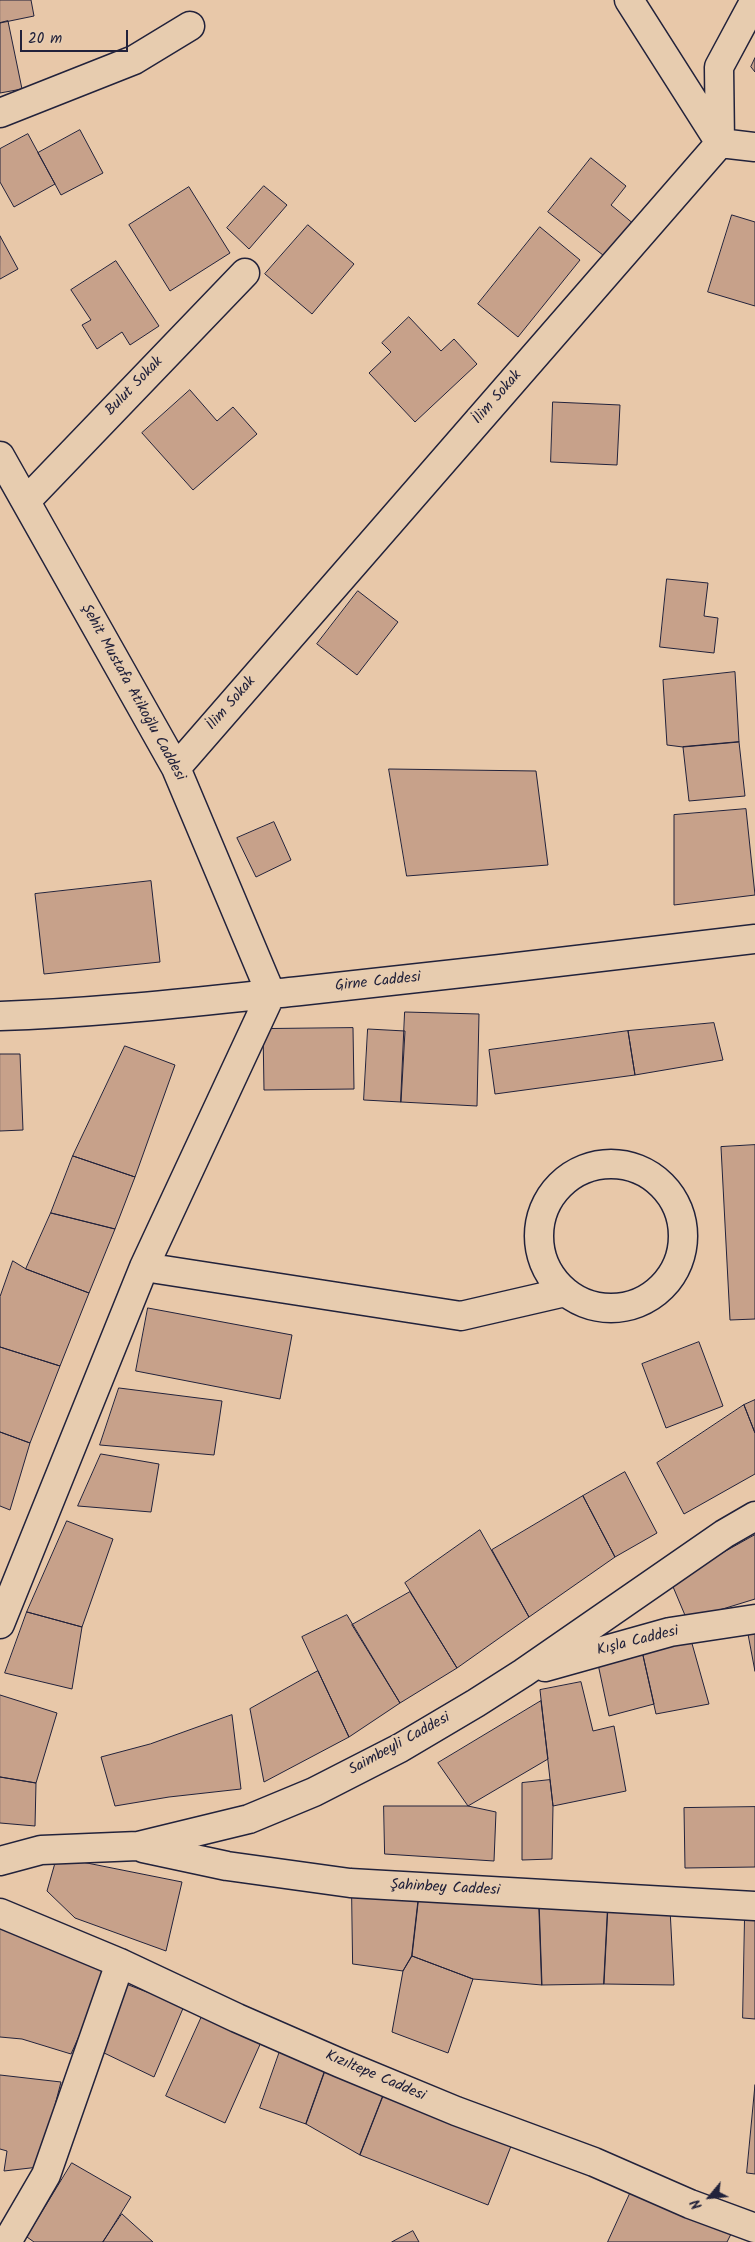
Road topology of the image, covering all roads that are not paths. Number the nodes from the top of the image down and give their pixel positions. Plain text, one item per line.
1 (629, 0) edge
2 (755, 0) edge
3 (190, 26) dead end
4 (0, 113) edge
5 (720, 143) junction
6 (755, 147) edge
7 (245, 273) dead end
8 (0, 456) edge
9 (26, 501) junction
10 (176, 768) junction
11 (755, 940) edge
12 (271, 994) junction
13 (0, 1016) edge
14 (144, 1267) junction
15 (565, 1292) junction
16 (755, 1516) edge
17 (755, 1619) edge
18 (0, 1624) edge
19 (523, 1673) junction
20 (138, 1846) junction
21 (0, 1861) edge
22 (755, 1906) edge
23 (0, 1913) edge
24 (120, 1963) junction
25 (755, 2228) edge
26 (7, 2242) edge

1 - 5 street
2 - 5 street
3 - 4 street
5 - 6 street
5 - 10 street, İlim Sokak
7 - 9 street, Bulut Sokak
8 - 9 street, Şehit Mustafa Atikoğlu Caddesi
9 - 10 street, Şehit Mustafa Atikoğlu Caddesi
10 - 12 street, Şehit Mustafa Atikoğlu Caddesi
11 - 12 street, Girne Caddesi
12 - 13 street, Girne Caddesi
12 - 14 street
14 - 15 street
14 - 18 street
15 - 15 street
16 - 19 street, Saimbeyli Caddesi
17 - 19 street, Kışla Caddesi
19 - 20 street, Saimbeyli Caddesi
20 - 21 street, Saimbeyli Caddesi
20 - 22 street, Şahinbey Caddesi
23 - 24 street, Kızıltepe Caddesi
24 - 25 street, Kızıltepe Caddesi
24 - 26 street

